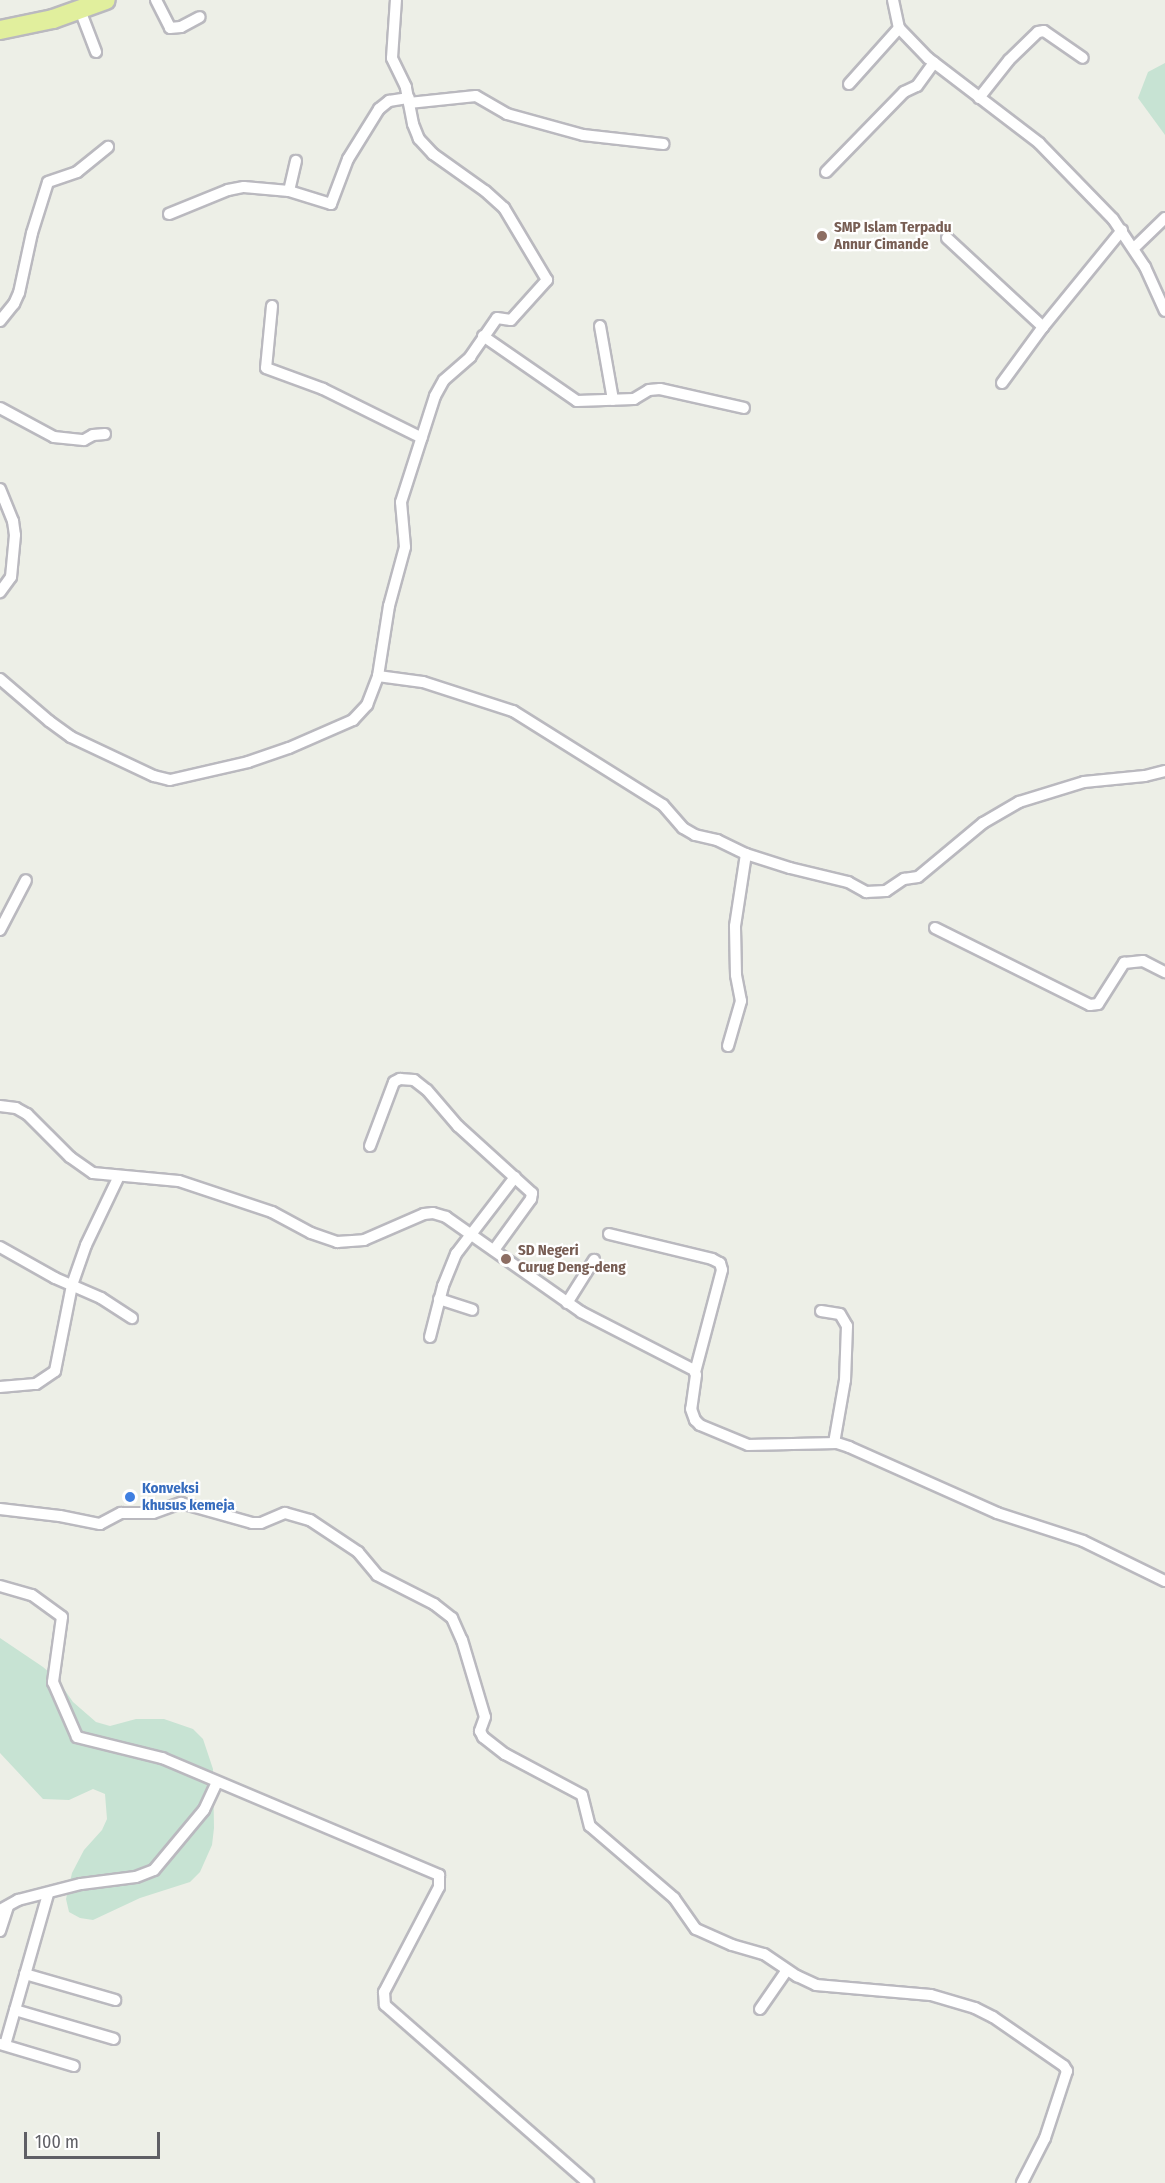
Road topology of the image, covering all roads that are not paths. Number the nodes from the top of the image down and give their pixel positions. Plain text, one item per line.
1 (106, 0) edge
2 (156, 0) edge
3 (396, 0) edge
4 (893, 0) edge
5 (80, 10) junction
6 (200, 17) dead end
7 (899, 28) junction
8 (0, 30) edge
9 (96, 52) dead end
10 (1083, 58) dead end
11 (934, 63) junction
12 (849, 84) dead end
13 (979, 98) junction
14 (409, 100) junction
15 (663, 144) dead end
16 (108, 147) dead end
17 (296, 161) dead end
18 (826, 172) dead end
19 (289, 191) junction
20 (169, 214) dead end
21 (1165, 218) edge
22 (1122, 230) junction
23 (946, 238) dead end
24 (1134, 248) junction
25 (272, 306) dead end
26 (1165, 311) edge
27 (0, 321) edge
28 (600, 326) dead end
29 (1043, 327) junction
30 (483, 336) junction
31 (1002, 383) dead end
32 (613, 400) junction
33 (0, 408) edge
34 (744, 408) dead end
35 (105, 434) dead end
36 (422, 438) junction
37 (0, 491) edge
38 (0, 592) edge
39 (378, 676) junction
40 (0, 679) edge
41 (1165, 771) edge
42 (746, 854) junction
43 (26, 880) dead end
44 (935, 928) dead end
45 (0, 930) edge
46 (1165, 972) edge
47 (728, 1046) dead end
48 (0, 1104) edge
49 (370, 1146) dead end
50 (119, 1176) junction
51 (515, 1177) junction
52 (473, 1234) junction
53 (609, 1234) dead end
54 (0, 1247) edge
55 (494, 1250) junction
56 (594, 1260) dead end
57 (72, 1285) junction
58 (439, 1299) junction
59 (567, 1303) junction
60 (472, 1310) dead end
61 (821, 1311) dead end
62 (132, 1318) dead end
63 (430, 1337) dead end
64 (695, 1371) junction
65 (0, 1387) edge
66 (834, 1443) junction
67 (0, 1509) edge
68 (1165, 1581) edge
69 (0, 1586) edge
70 (217, 1782) junction
71 (48, 1894) junction
72 (4, 1908) edge
73 (0, 1931) edge
74 (787, 1970) junction
75 (25, 1974) junction
76 (115, 2000) dead end
77 (760, 2009) dead end
78 (15, 2010) junction
79 (114, 2039) dead end
80 (3, 2044) edge
81 (74, 2066) dead end
82 (588, 2183) edge
83 (1022, 2183) edge

1 - 5 highway
2 - 6 street
3 - 14 street
4 - 7 street
5 - 8 highway
5 - 9 street
7 - 11 street
7 - 12 street
10 - 13 street
11 - 13 street
11 - 18 street
13 - 22 street
14 - 15 street
14 - 19 street
14 - 30 street
16 - 27 street
17 - 19 street
19 - 20 street
21 - 24 street
22 - 24 street
22 - 29 street
23 - 29 street
24 - 26 street
25 - 36 street
28 - 32 street
29 - 31 street
30 - 32 street
30 - 36 street
32 - 34 street
33 - 35 street
36 - 39 street
37 - 38 street
39 - 40 street
39 - 42 street
41 - 42 street
42 - 47 street
43 - 45 street
44 - 46 street
48 - 50 street
49 - 51 street
50 - 52 street
50 - 57 street
51 - 52 street
51 - 55 street
52 - 55 street
52 - 58 street
53 - 64 street
54 - 57 street
55 - 59 street
56 - 59 street
57 - 62 street
57 - 65 street
58 - 60 street
58 - 63 street
59 - 64 street
61 - 66 street
64 - 66 street
66 - 68 street
67 - 74 street
69 - 70 street
70 - 71 street
70 - 82 street
71 - 72 street
71 - 75 street
72 - 73 street
74 - 77 street
74 - 83 street
75 - 76 street
75 - 78 street
78 - 79 street
78 - 80 street
80 - 81 street

